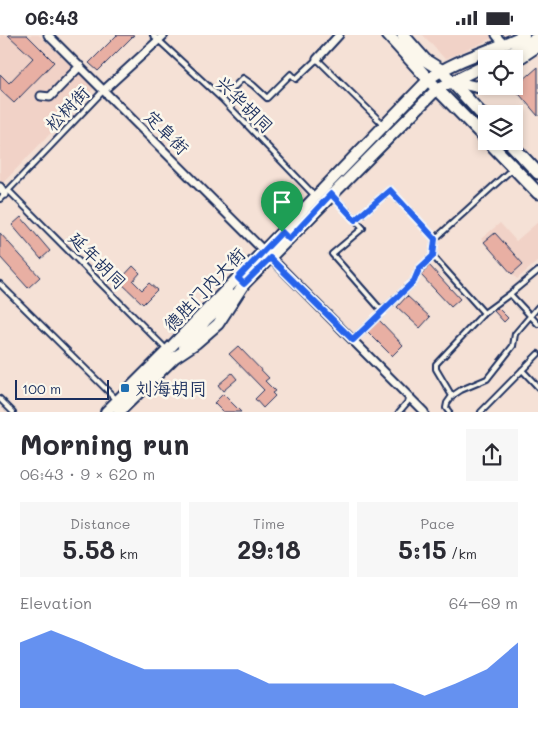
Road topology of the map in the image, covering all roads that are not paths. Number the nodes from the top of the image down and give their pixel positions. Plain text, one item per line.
1 (48, 35) edge
2 (339, 35) edge
3 (388, 35) edge
4 (403, 35) edge
5 (496, 35) edge
6 (518, 35) edge
7 (524, 35) edge
8 (158, 37) edge
9 (538, 37) edge
10 (504, 45) junction
11 (538, 46) edge
12 (516, 50) edge
13 (523, 57) edge
14 (317, 59) junction
15 (80, 66) junction
16 (478, 69) edge
17 (441, 70) junction
18 (428, 79) junction
19 (451, 81) junction
20 (478, 86) edge
21 (437, 89) junction
22 (104, 91) junction
23 (41, 95) dead end
24 (222, 99) junction
25 (478, 110) edge
26 (384, 125) junction
27 (478, 131) edge
28 (497, 150) edge
29 (516, 150) edge
30 (514, 167) junction
31 (538, 173) edge
32 (3, 192) edge
33 (538, 193) edge
34 (331, 194) junction
35 (315, 196) junction
36 (355, 220) junction
37 (285, 235) junction
38 (435, 239) junction
39 (267, 255) junction
40 (433, 256) junction
41 (538, 271) edge
42 (241, 281) junction
43 (0, 284) edge
44 (510, 294) junction
45 (538, 307) edge
46 (382, 311) junction
47 (484, 313) junction
48 (530, 315) junction
49 (538, 324) edge
50 (353, 340) junction
51 (171, 354) junction
52 (538, 354) edge
53 (522, 370) junction
54 (538, 387) edge
55 (452, 396) junction
56 (411, 398) junction
57 (0, 399) edge
58 (118, 401) junction
59 (13, 412) edge
60 (106, 412) edge
61 (119, 412) edge
62 (399, 412) edge
63 (424, 412) edge
64 (450, 412) edge
65 (481, 412) edge

1 - 15 street, 定阜街
2 - 14 street
3 - 18 main road
4 - 17 main road
5 - 10 street
6 - 10 main road
7 - 10 main road
8 - 22 street, 松树街
8 - 24 lane, 兴华胡同
9 - 12 main road
10 - 17 main road, 德胜门内大街
11 - 13 main road
14 - 24 lane
14 - 26 lane
15 - 22 street, 定阜街
15 - 23 street
16 - 19 main road, 德胜门内大街
17 - 18 main road, 德胜门内大街
17 - 19 main road
18 - 21 main road
18 - 26 main road, 德胜门内大街
19 - 20 main road
19 - 21 main road, 德胜门内大街
19 - 25 main road
21 - 27 main road
21 - 34 main road, 德胜门内大街
22 - 32 lane, 松树街
22 - 39 street, 定阜街
24 - 35 lane, 兴华胡同
26 - 35 main road, 德胜门内大街
28 - 30 main road
29 - 31 main road
30 - 33 main road
30 - 38 lane
32 - 51 lane, 延年胡同
34 - 36 lane
34 - 37 main road, 德胜门内大街
35 - 37 main road, 德胜门内大街
36 - 38 lane
36 - 46 lane
37 - 39 main road, 德胜门内大街
38 - 40 lane
39 - 42 main road, 德胜门内大街
39 - 50 street, 定阜街
40 - 46 lane
40 - 47 lane
41 - 44 lane
42 - 51 main road, 德胜门内大街
42 - 51 main road, 德胜门内大街
43 - 58 lane
44 - 47 lane
44 - 48 lane
45 - 48 lane
46 - 50 lane
47 - 55 lane
48 - 49 lane
48 - 55 lane
50 - 56 street, 定阜街
51 - 58 main road, 德胜门内大街
51 - 61 main road, 德胜门内大街
52 - 53 lane
53 - 54 lane
53 - 65 lane
55 - 64 lane
56 - 62 lane
56 - 63 street, 定阜街
57 - 59 lane
58 - 60 main road, 德胜门内大街

